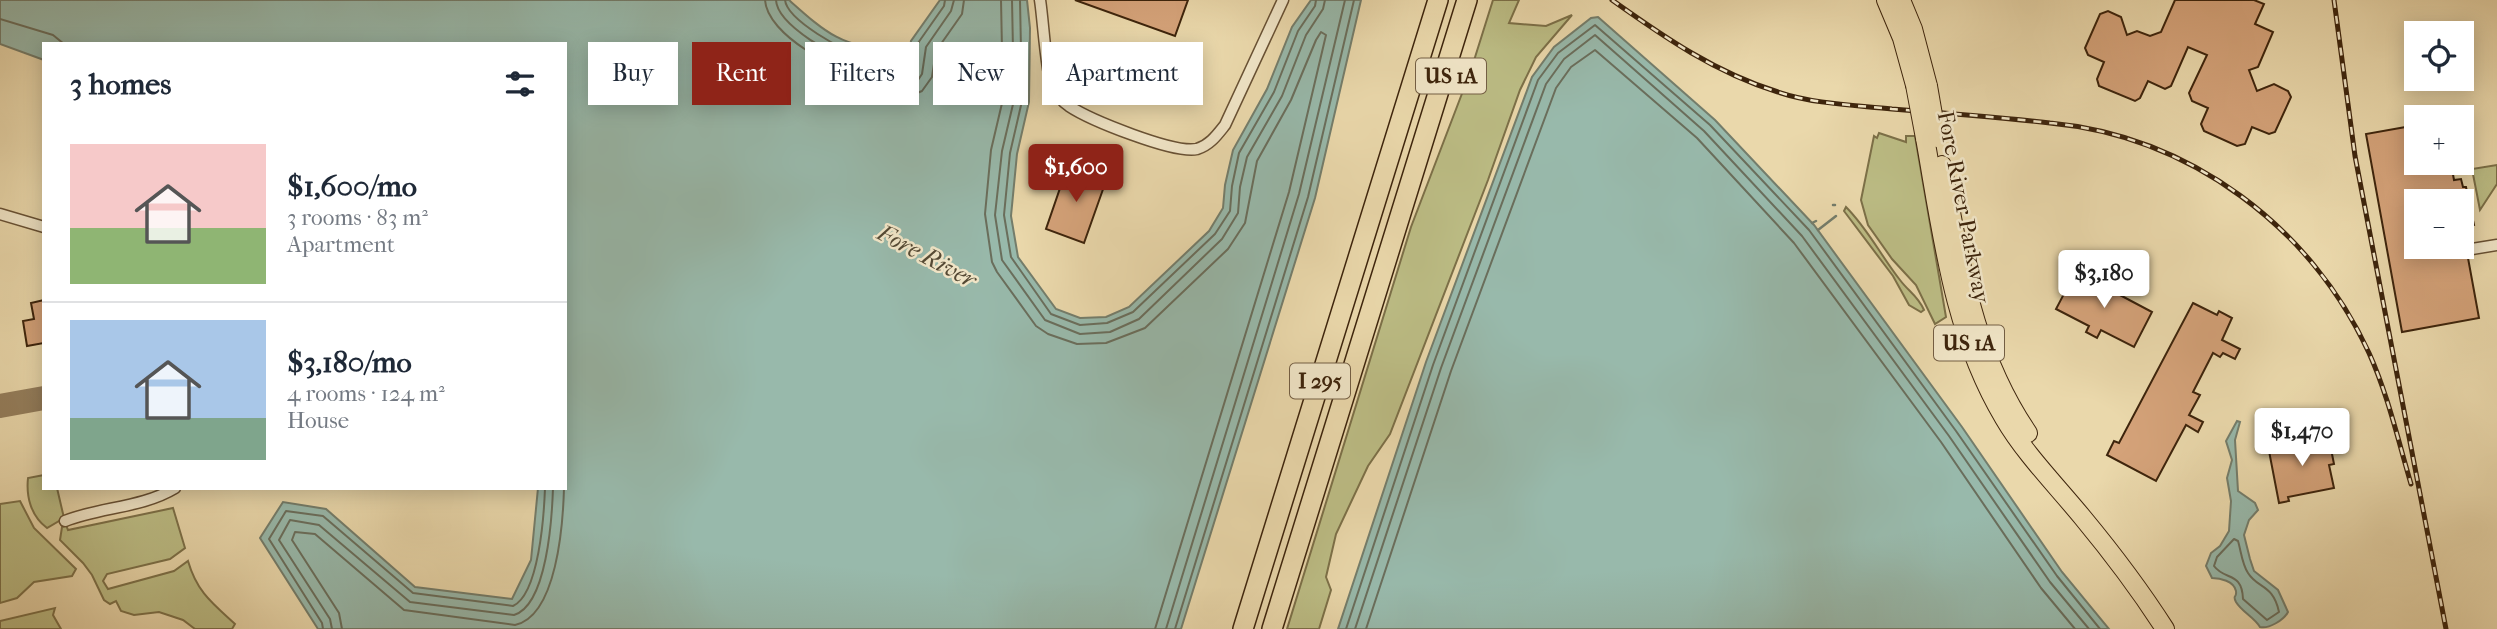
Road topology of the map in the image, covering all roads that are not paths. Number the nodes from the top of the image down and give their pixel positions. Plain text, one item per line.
1 (1040, 0) edge
2 (1283, 0) edge
3 (1438, 0) edge
4 (1467, 0) edge
5 (1480, 0) edge
6 (1886, 0) edge
7 (1901, 0) edge
8 (1908, 33) junction
9 (1422, 153) junction
10 (0, 214) edge
11 (42, 226) edge
12 (2497, 245) edge
13 (2474, 249) edge
14 (172, 490) edge
15 (65, 521) dead end
16 (1243, 629) edge
17 (1272, 629) edge
18 (2165, 629) edge

1 - 2 street
3 - 16 highway, I 295
4 - 9 highway, I 295
5 - 9 highway, US 1A
6 - 8 main road, Fore River Parkway / US 1A
7 - 8 main road, Fore River Parkway / US 1A
8 - 18 main road, Fore River Parkway / US 1A, bridge
9 - 17 highway, I 295
10 - 11 street
12 - 13 street
14 - 15 street

